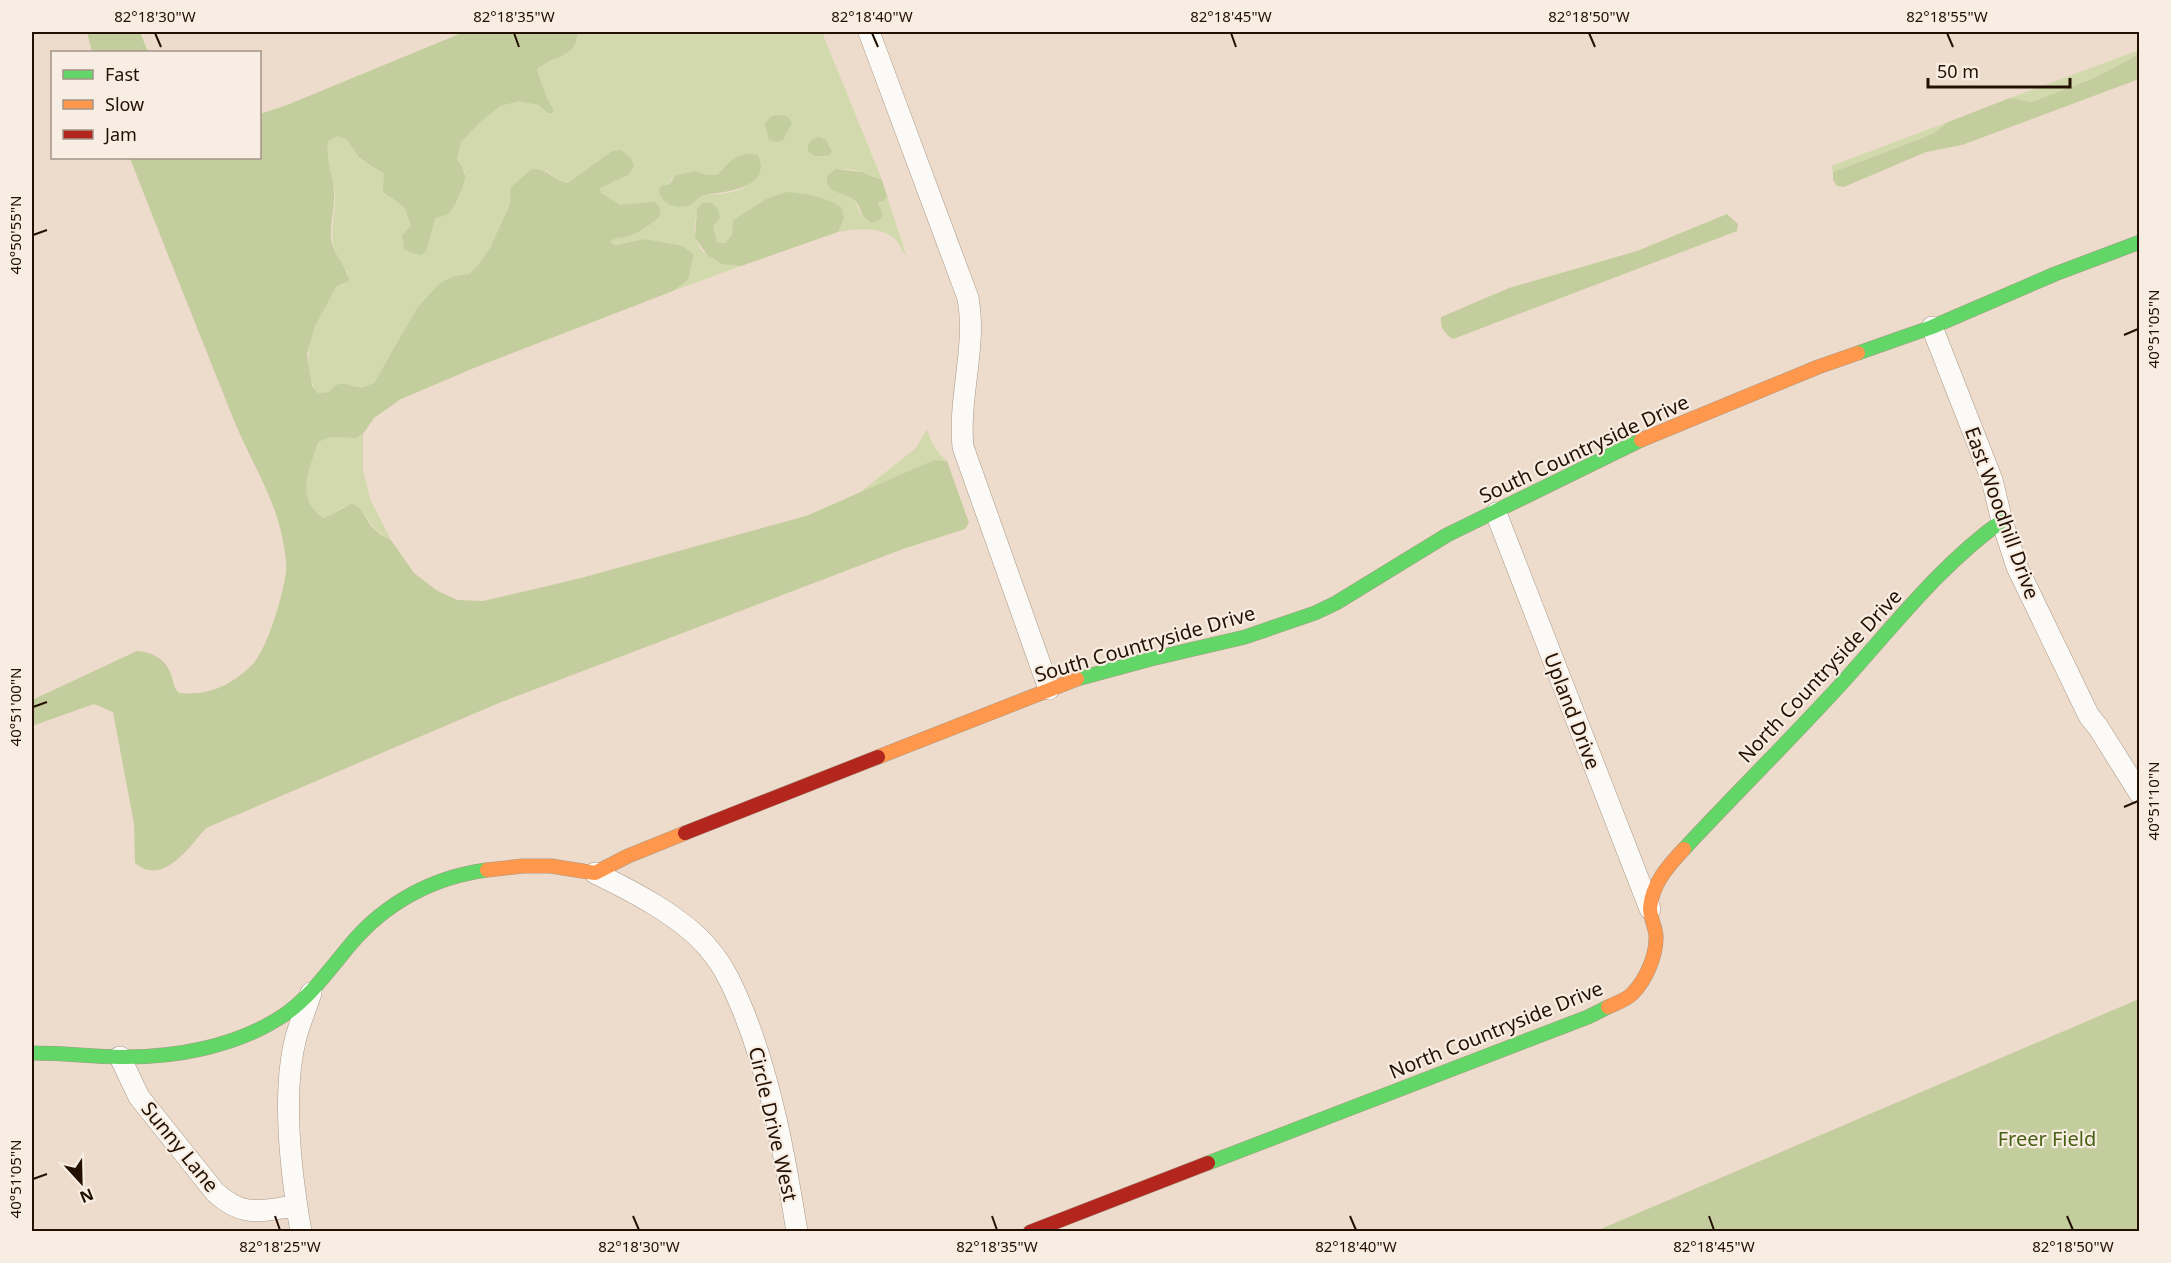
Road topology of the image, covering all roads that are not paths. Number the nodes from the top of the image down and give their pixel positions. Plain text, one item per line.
1 (869, 32) edge
2 (2139, 242) edge
3 (1932, 327) junction
4 (1496, 513) junction
5 (2002, 521) junction
6 (1049, 689) junction
7 (2139, 794) edge
8 (595, 873) junction
9 (1650, 909) junction
10 (311, 993) junction
11 (32, 1053) edge
12 (120, 1058) junction
13 (297, 1206) junction
14 (301, 1232) edge
15 (797, 1232) edge
16 (1030, 1232) edge

1 - 6 street
2 - 3 street, South Countryside Drive
3 - 4 street, South Countryside Drive
3 - 5 street, East Woodhill Drive
4 - 6 street, South Countryside Drive
4 - 9 street, Upland Drive
5 - 7 street, East Woodhill Drive
5 - 9 street, North Countryside Drive
6 - 8 street, South Countryside Drive
8 - 10 street
8 - 15 street, Circle Drive West
9 - 16 street, North Countryside Drive
10 - 12 street
10 - 13 street
11 - 12 street
12 - 13 street, Sunny Lane
13 - 14 street

